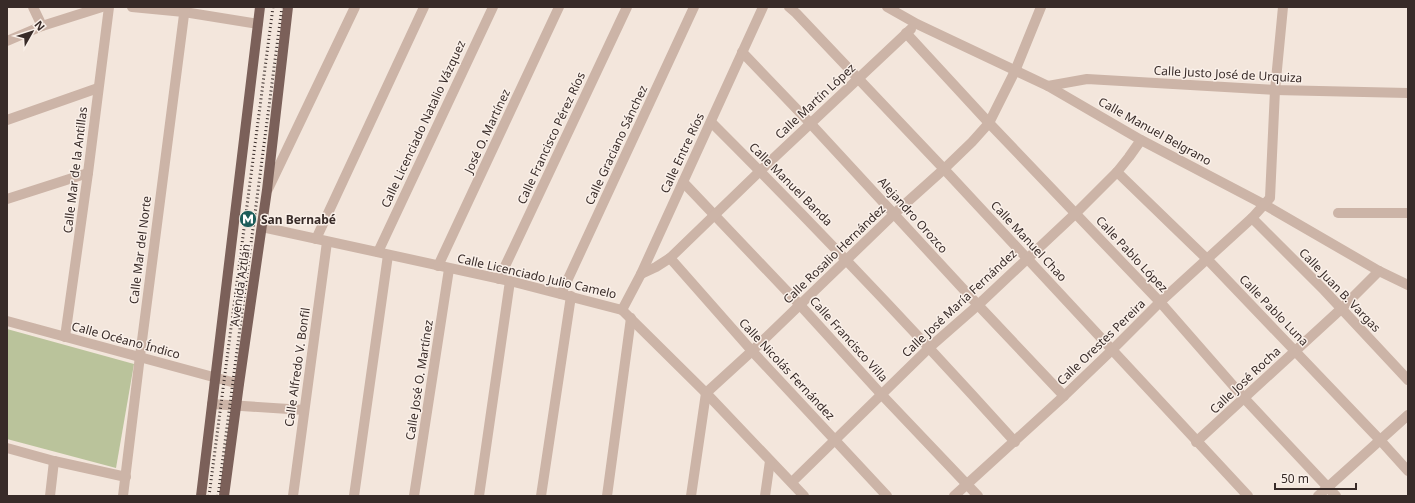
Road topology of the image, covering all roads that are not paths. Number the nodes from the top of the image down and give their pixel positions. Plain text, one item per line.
1 (33, 7) edge
2 (102, 7) edge
3 (109, 7) edge
4 (132, 7) edge
5 (260, 7) edge
6 (288, 7) edge
7 (355, 7) edge
8 (424, 7) edge
9 (493, 7) edge
10 (559, 7) edge
11 (627, 7) edge
12 (694, 7) edge
13 (763, 7) edge
14 (788, 7) edge
15 (887, 7) edge
16 (1041, 7) edge
17 (1283, 7) edge
18 (184, 10) edge
19 (258, 24) junction
20 (917, 24) junction
21 (42, 26) junction
22 (906, 33) junction
23 (7, 40) edge
24 (742, 52) junction
25 (1015, 70) junction
26 (857, 78) junction
27 (1048, 86) junction
28 (98, 88) junction
29 (1275, 90) junction
30 (1408, 93) edge
31 (7, 120) edge
32 (711, 122) junction
33 (989, 122) junction
34 (810, 123) junction
35 (1141, 140) junction
36 (944, 169) junction
37 (760, 171) junction
38 (1117, 172) junction
39 (88, 173) junction
40 (683, 182) junction
41 (267, 190) junction
42 (7, 199) edge
43 (1265, 204) junction
44 (895, 213) junction
45 (1076, 213) junction
46 (1338, 213) dead end
47 (1408, 213) edge
48 (714, 215) junction
49 (1252, 218) junction
50 (262, 227) junction
51 (316, 239) junction
52 (327, 242) junction
53 (378, 252) junction
54 (388, 255) junction
55 (670, 258) junction
56 (1027, 259) junction
57 (847, 260) junction
58 (1208, 260) junction
59 (438, 266) junction
60 (449, 269) junction
61 (1379, 271) junction
62 (641, 274) junction
63 (500, 280) junction
64 (510, 281) junction
65 (1408, 285) edge
66 (566, 295) junction
67 (1160, 302) junction
68 (800, 305) junction
69 (978, 305) junction
70 (1341, 309) junction
71 (622, 310) junction
72 (632, 318) junction
73 (7, 321) edge
74 (65, 337) junction
75 (930, 347) junction
76 (1112, 350) junction
77 (752, 351) junction
78 (1296, 351) junction
79 (140, 356) junction
80 (215, 378) junction
81 (1408, 380) edge
82 (238, 384) junction
83 (706, 393) junction
84 (881, 394) junction
85 (1064, 396) junction
86 (1244, 398) junction
87 (212, 404) junction
88 (236, 406) junction
89 (304, 410) junction
90 (1408, 415) edge
91 (835, 440) junction
92 (1380, 440) junction
93 (1015, 442) junction
94 (1196, 442) junction
95 (7, 448) edge
96 (54, 461) junction
97 (770, 461) junction
98 (1408, 471) edge
99 (126, 477) junction
100 (792, 482) junction
101 (967, 484) junction
102 (1328, 487) junction
103 (50, 496) edge
104 (123, 496) edge
105 (201, 496) edge
106 (224, 496) edge
107 (293, 496) edge
108 (354, 496) edge
109 (414, 496) edge
110 (479, 496) edge
111 (541, 496) edge
112 (607, 496) edge
113 (691, 496) edge
114 (765, 496) edge
115 (804, 496) edge
116 (887, 496) edge
117 (954, 496) edge
118 (978, 496) edge
119 (1248, 496) edge
120 (1318, 496) edge
121 (1336, 496) edge

1 - 21 street
2 - 21 street
3 - 28 street, Calle Mar de la Antillas
4 - 18 street
5 - 19 main road, Avenida Aztlán
6 - 41 main road, Avenida Aztlán
7 - 41 street
8 - 51 street
9 - 53 street, Calle Licenciado Natalio Vázquez
10 - 59 street, José O. Martínez
11 - 63 street, Calle Francisco Pérez Ríos
12 - 66 street, Calle Graciano Sánchez
13 - 24 street, Calle Entre Ríos
14 - 26 street, Calle Manuel Chao
15 - 20 street, Calle Manuel Belgrano
16 - 25 street, Calle Rosalio Hernández
17 - 29 street
18 - 19 street
18 - 79 street, Calle Mar del Norte
19 - 80 main road, Avenida Aztlán
20 - 22 street, Calle Martín López
20 - 25 street, Calle Manuel Belgrano
21 - 23 street
22 - 26 street, Calle Martín López
22 - 33 street, Calle Pablo López
24 - 32 street, Calle Entre Ríos
24 - 34 street, Alejandro Orozco
25 - 27 street, Calle Manuel Belgrano
25 - 33 street, Calle Rosalio Hernández
26 - 34 street, Calle Martín López
26 - 36 street, Calle Manuel Chao
27 - 29 street, Calle Justo José de Urquiza
27 - 35 street, Calle Manuel Belgrano
28 - 31 street
28 - 39 street, Calle Mar de la Antillas
29 - 30 street, Calle Justo José de Urquiza
29 - 43 street
32 - 37 street, Calle Manuel Banda
32 - 40 street, Calle Entre Ríos
33 - 36 street, Calle Rosalio Hernández
33 - 45 street, Calle Pablo López
34 - 37 street, Calle Martín López
34 - 44 street, Alejandro Orozco
35 - 38 street, Calle José María Fernández
35 - 43 street, Calle Manuel Belgrano
36 - 44 street, Calle Rosalio Hernández
36 - 56 street, Calle Manuel Chao
37 - 48 street, Calle Martín López
37 - 57 street, Calle Manuel Banda
38 - 45 street, Calle José María Fernández
38 - 58 street, Calle Pablo Luna
39 - 42 street
39 - 74 street, Calle Mar de la Antillas
40 - 48 street, Calle Francisco Villa
40 - 62 street, Calle Entre Ríos
41 - 50 main road, Avenida Aztlán
43 - 49 street, Calle Orestes Pereira
43 - 61 street, Calle Manuel Belgrano
44 - 57 street, Calle Rosalio Hernández
44 - 69 street, Alejandro Orozco
45 - 56 street, Calle José María Fernández
45 - 67 street, Calle Pablo López
46 - 47 street
48 - 55 street, Calle Martín López
48 - 68 street, Calle Francisco Villa
49 - 58 street, Calle Orestes Pereira
49 - 70 street, Calle Juan B. Vargas
50 - 51 street, Calle Licenciado Julio Camelo
50 - 82 main road, Avenida Aztlán
51 - 52 street, Calle Licenciado Julio Camelo
52 - 53 street, Calle Licenciado Julio Camelo
52 - 89 street, Calle Alfredo V. Bonfil
53 - 54 street, Calle Licenciado Julio Camelo
54 - 59 street, Calle Licenciado Julio Camelo
54 - 108 street
55 - 62 street, Calle Martín López
55 - 77 street, Calle Nicolás Fernández
56 - 69 street, Calle José María Fernández
56 - 76 street, Calle Manuel Chao
57 - 68 street, Calle Rosalio Hernández
57 - 75 street, Calle Manuel Banda
58 - 67 street, Calle Orestes Pereira
58 - 78 street, Calle Pablo Luna
59 - 60 street, Calle Licenciado Julio Camelo
60 - 63 street, Calle Licenciado Julio Camelo
60 - 109 street, Calle José O. Martínez
61 - 65 street, Calle Manuel Belgrano
61 - 70 street, Calle José Rocha
62 - 71 street, Calle Entre Ríos
63 - 64 street, Calle Licenciado Julio Camelo
64 - 66 street, Calle Licenciado Julio Camelo
64 - 110 street
66 - 71 street, Calle Licenciado Julio Camelo
66 - 111 street, Calle Graciano Sánchez
67 - 76 street, Calle Orestes Pereira
67 - 86 street, Calle Pablo López
68 - 77 street, Calle Rosalio Hernández
68 - 84 street, Calle Francisco Villa
69 - 75 street, Calle José María Fernández
69 - 85 street, Alejandro Orozco
70 - 78 street, Calle José Rocha
70 - 81 street, Calle Juan B. Vargas
71 - 72 street, Calle Licenciado Julio Camelo
72 - 83 street, Calle Licenciado Julio Camelo
72 - 112 street
73 - 74 street, Calle Océano Índico
74 - 79 street, Calle Océano Índico
75 - 84 street, Calle José María Fernández
75 - 93 street, Calle Manuel Banda
76 - 85 street, Calle Orestes Pereira
76 - 94 street, Calle Manuel Chao
77 - 83 street, Calle Rosalio Hernández
77 - 91 street, Calle Nicolás Fernández
78 - 86 street, Calle José Rocha
78 - 92 street, Calle Pablo Luna
79 - 80 street, Calle Océano Índico
79 - 99 street, Calle Mar del Norte
80 - 82 street, Calle Océano Índico
80 - 87 main road, Avenida Aztlán
82 - 88 main road, Avenida Aztlán
83 - 97 street, Calle Licenciado Julio Camelo
83 - 113 street
84 - 91 street, Calle José María Fernández
84 - 101 street, Calle Francisco Villa
85 - 93 street, Calle Orestes Pereira
86 - 94 street, Calle José Rocha
86 - 102 street, Calle Pablo López
87 - 88 street
87 - 105 main road, Avenida Aztlán
88 - 89 street
88 - 106 main road, Avenida Aztlán
89 - 107 street, Calle Alfredo V. Bonfil
90 - 92 street
91 - 100 street, Calle José María Fernández
91 - 116 street, Calle Nicolás Fernández
92 - 98 street, Calle Pablo Luna
92 - 102 street
93 - 101 street, Calle Orestes Pereira
94 - 119 street, Calle Manuel Chao
95 - 96 street
96 - 99 street
96 - 103 street
97 - 100 street, Calle Licenciado Julio Camelo
97 - 114 street
99 - 104 street, Calle Mar del Norte
100 - 115 street, Calle Licenciado Julio Camelo
101 - 117 street, Calle Orestes Pereira
101 - 118 street, Calle Francisco Villa
102 - 120 street
102 - 121 street, Calle Pablo López

